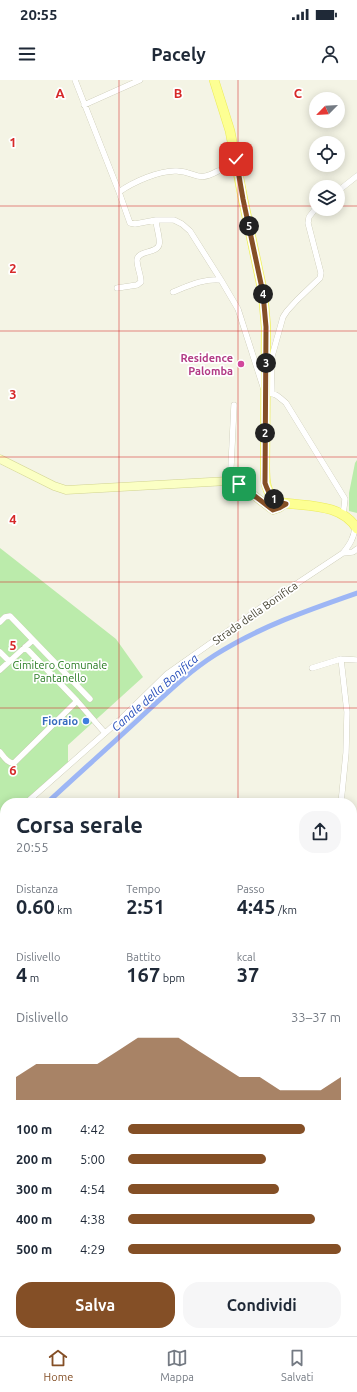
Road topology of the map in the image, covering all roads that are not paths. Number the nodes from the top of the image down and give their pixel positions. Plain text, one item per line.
1 (75, 80) edge
2 (140, 80) edge
3 (214, 80) edge
4 (84, 105) junction
5 (218, 171) dead end
6 (357, 176) edge
7 (345, 185) edge
8 (119, 192) junction
9 (310, 216) edge
10 (156, 220) junction
11 (221, 280) junction
12 (117, 288) dead end
13 (173, 292) dead end
14 (268, 393) junction
15 (234, 405) dead end
16 (0, 459) edge
17 (233, 482) junction
18 (286, 504) junction
19 (343, 516) junction
20 (356, 528) edge
21 (354, 543) edge
22 (356, 551) edge
23 (343, 553) junction
24 (0, 622) edge
25 (33, 640) junction
26 (25, 647) junction
27 (0, 652) edge
28 (341, 659) junction
29 (357, 660) edge
30 (9, 661) junction
31 (312, 668) dead end
32 (0, 670) edge
33 (90, 699) dead end
34 (77, 701) junction
35 (105, 733) junction
36 (0, 752) edge
37 (32, 798) edge
38 (342, 798) edge

1 - 4 street
2 - 4 street
3 - 14 main road
4 - 8 street
5 - 8 street
6 - 7 street
8 - 10 street
9 - 14 street
10 - 11 street
10 - 12 street
11 - 13 street
11 - 14 street
14 - 18 main road
14 - 19 street
15 - 17 street
16 - 17 main road
17 - 18 main road
18 - 19 main road
19 - 20 main road
20 - 21 street
21 - 23 street
22 - 23 street
23 - 35 street, Strada della Bonifica
24 - 25 street
25 - 26 street
25 - 33 street
26 - 30 street
26 - 34 street
27 - 30 street
28 - 29 street
28 - 31 street
28 - 38 street
30 - 32 street
34 - 35 street
34 - 36 street
35 - 37 street, Strada della Bonifica

